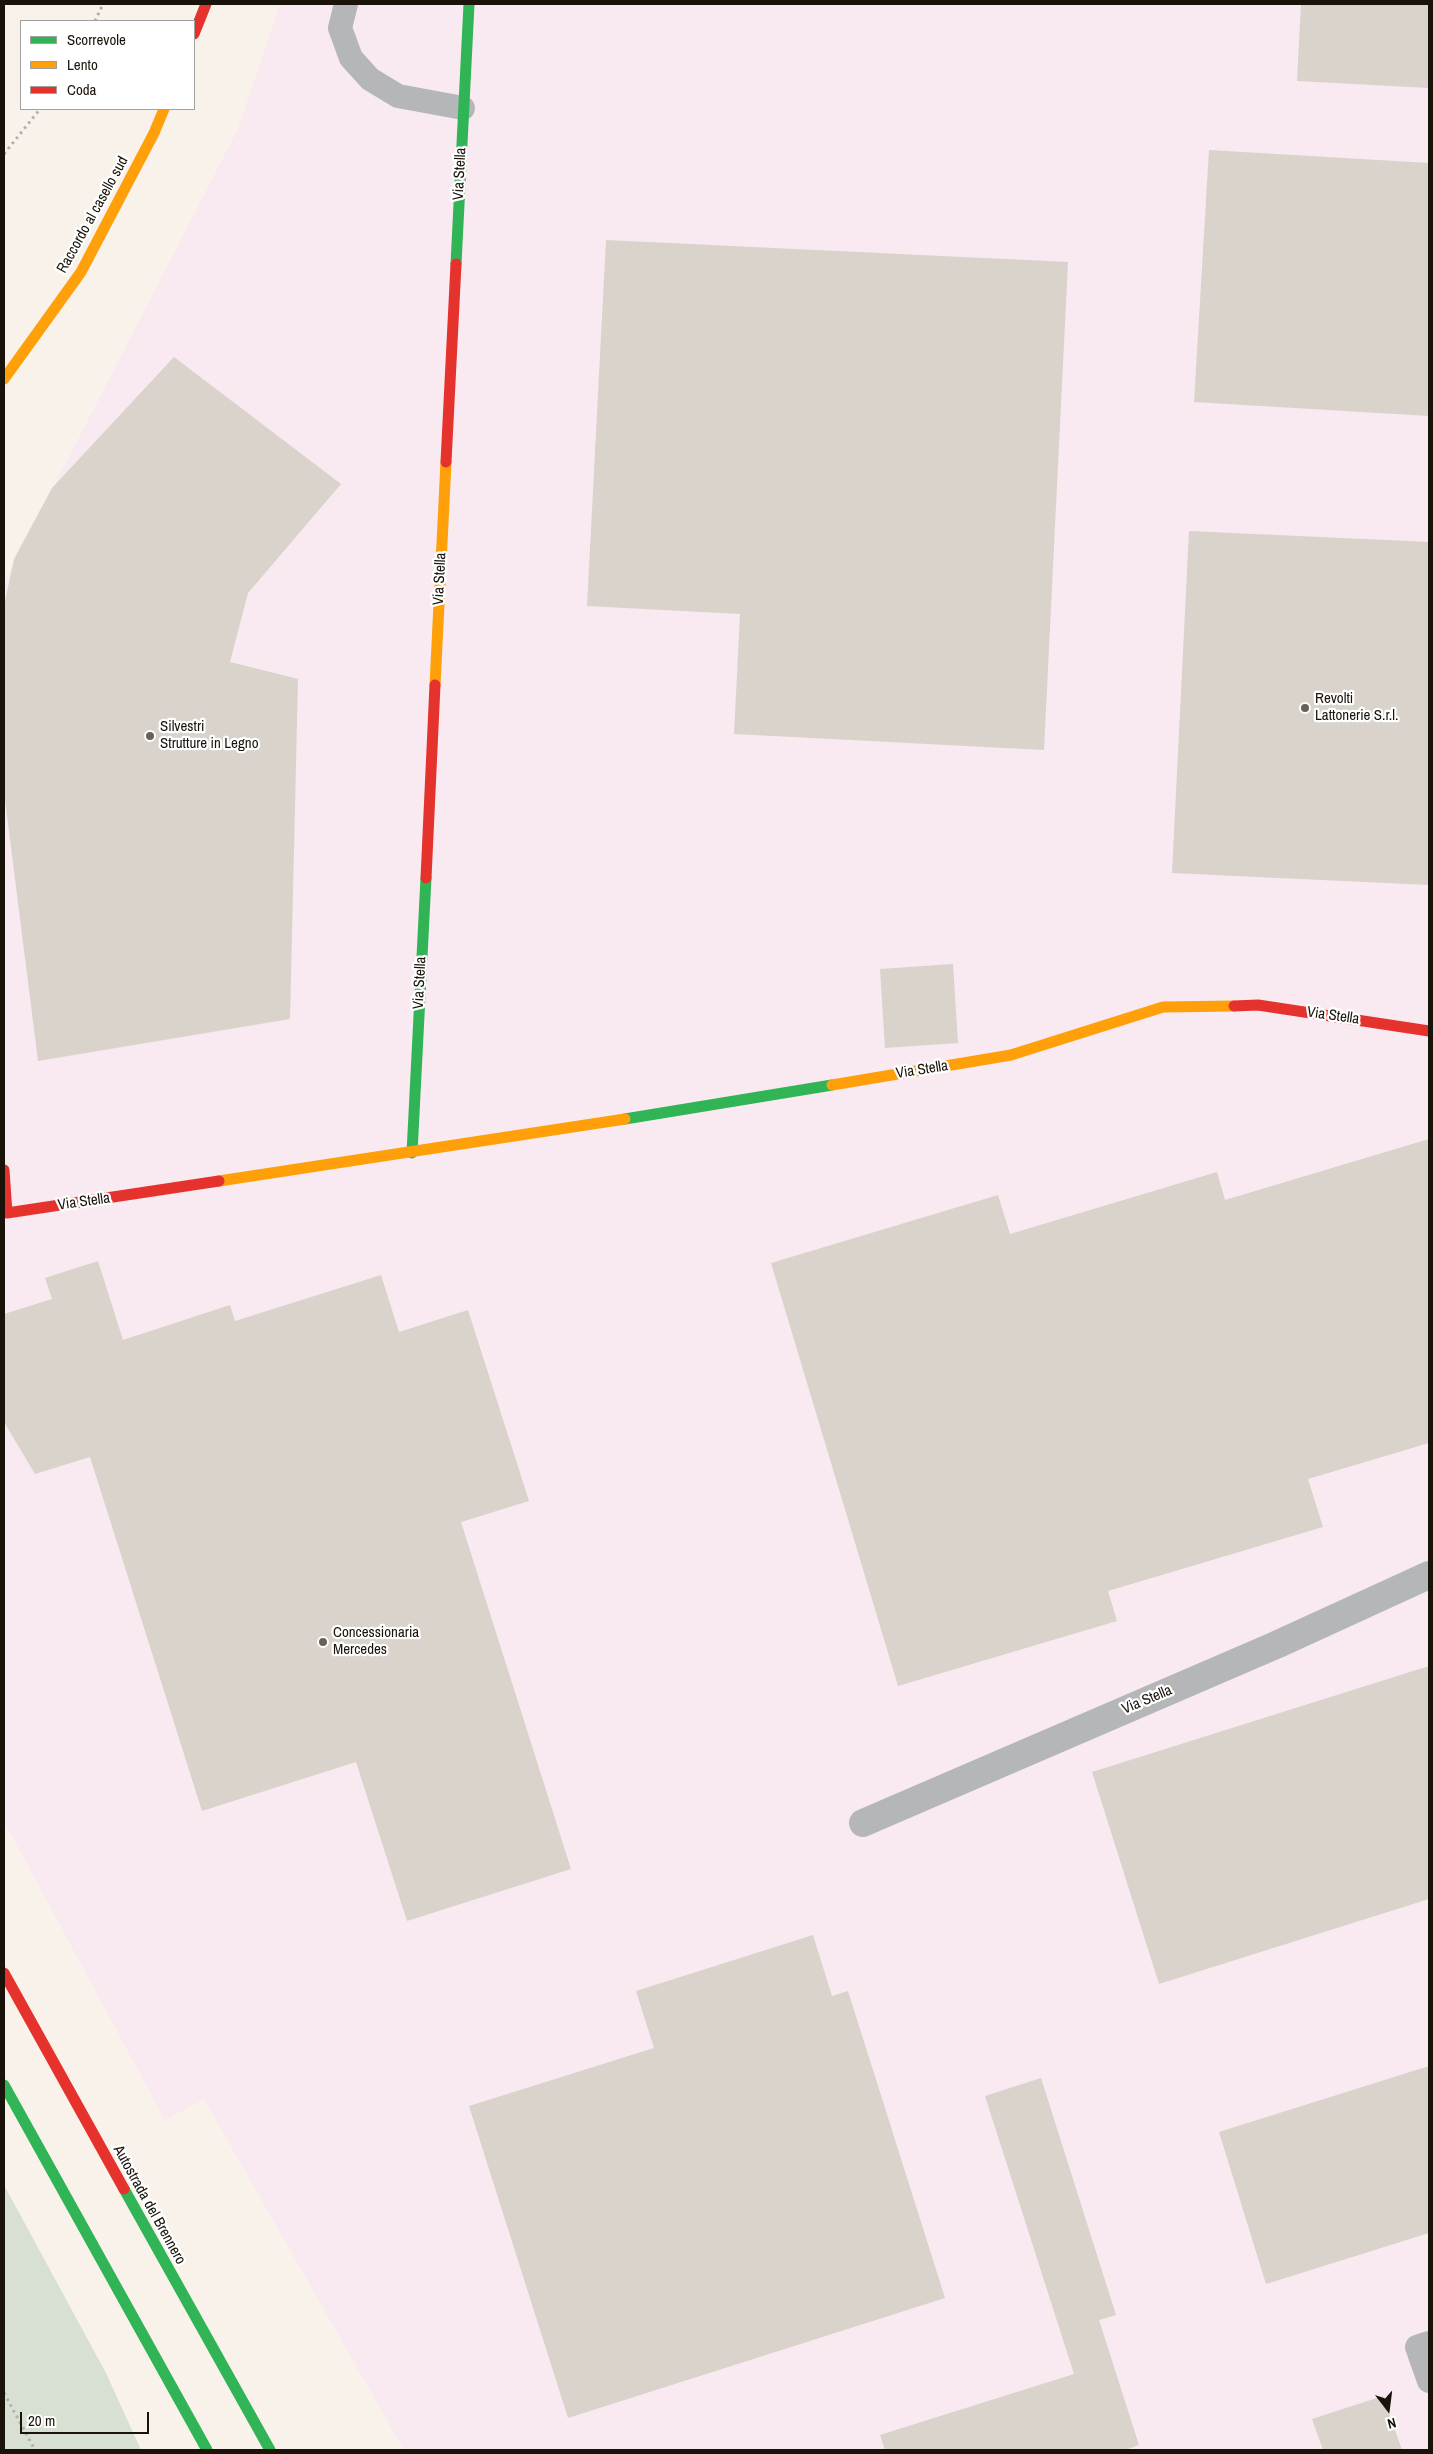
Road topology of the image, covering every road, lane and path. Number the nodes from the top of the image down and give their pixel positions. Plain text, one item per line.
1 (103, 4) edge
2 (206, 4) edge
3 (346, 4) edge
4 (469, 4) edge
5 (95, 20) edge
6 (195, 32) edge
7 (464, 108) junction
8 (39, 110) edge
9 (164, 110) edge
10 (4, 154) edge
11 (4, 379) edge
12 (1429, 1031) edge
13 (412, 1153) junction
14 (4, 1170) edge
15 (1429, 1575) edge
16 (863, 1823) dead end
17 (4, 1973) edge
18 (4, 2085) edge
19 (1429, 2343) edge
20 (1429, 2380) edge
21 (4, 2393) edge
22 (35, 2450) edge
23 (207, 2450) edge
24 (270, 2450) edge

1 - 5 path
2 - 6 main road
3 - 7 lane
4 - 7 main road, Via Stella
7 - 13 main road, Via Stella
8 - 10 path
9 - 11 main road, Raccordo al casello sud
12 - 13 main road, Via Stella
13 - 14 main road, Via Stella
15 - 16 street, Via Stella
17 - 24 main road, Autostrada del Brennero
18 - 23 main road
19 - 20 lane
21 - 22 path

